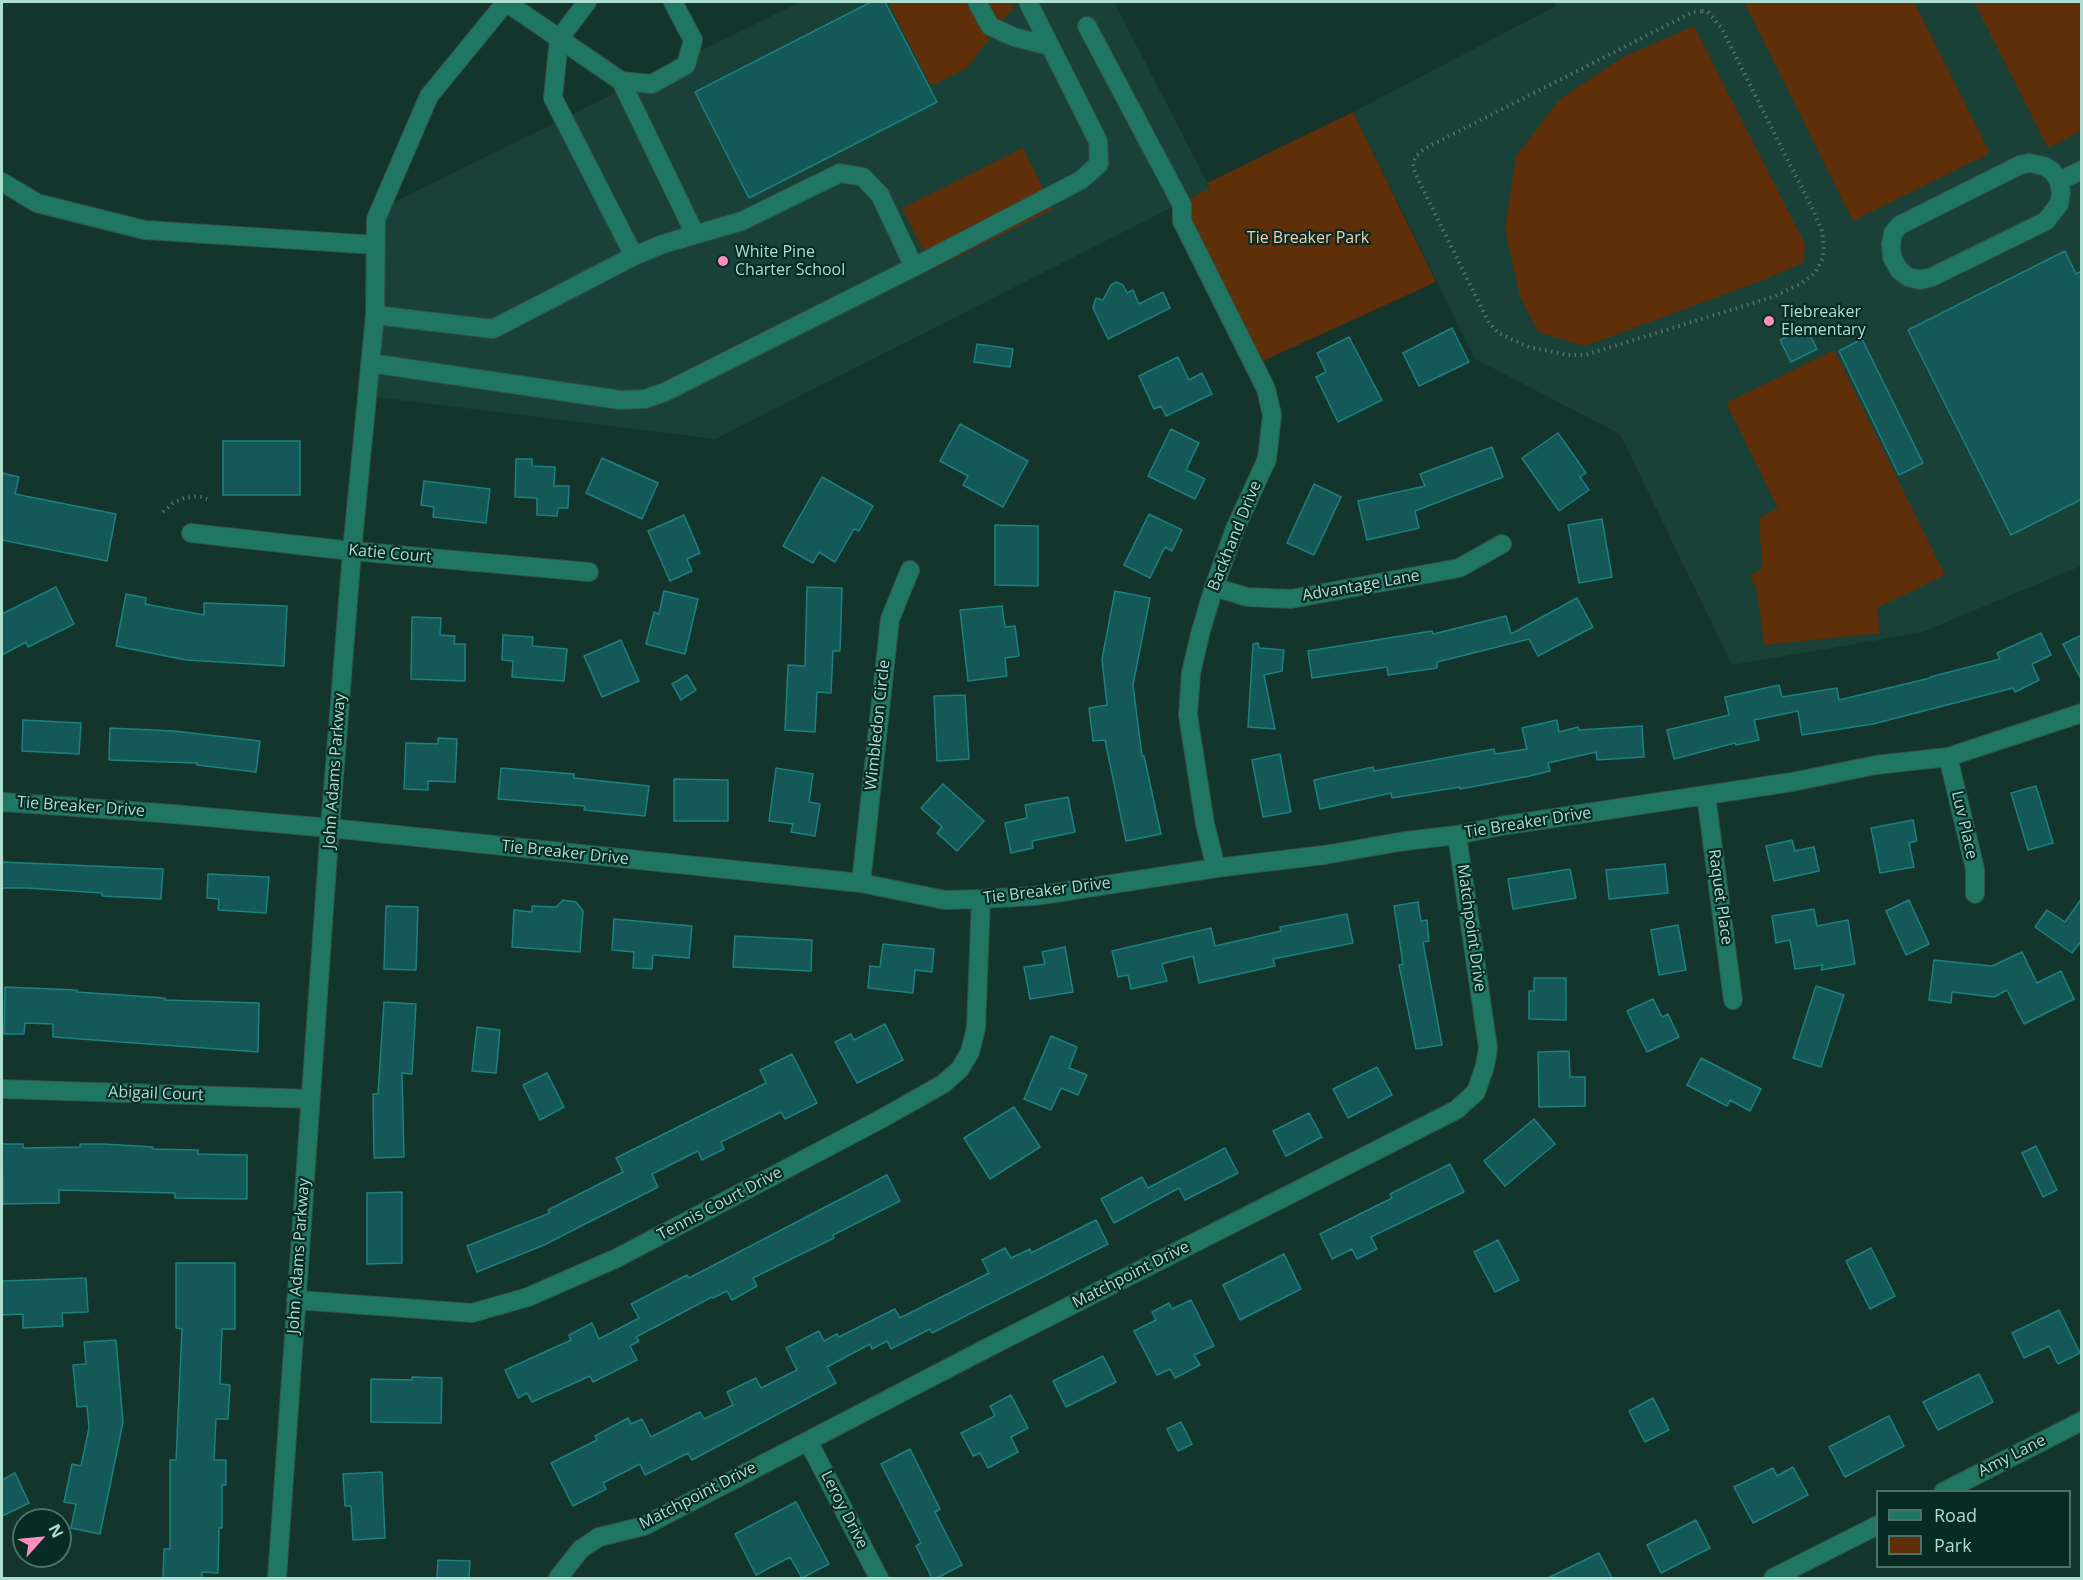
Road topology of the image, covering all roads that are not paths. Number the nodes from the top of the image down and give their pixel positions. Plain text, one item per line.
1 (506, 2) edge
2 (587, 2) edge
3 (673, 2) edge
4 (977, 2) edge
5 (1028, 2) edge
6 (1087, 26) dead end
7 (559, 39) junction
8 (1050, 46) junction
9 (621, 81) junction
10 (2082, 170) edge
11 (2059, 181) junction
12 (2, 182) edge
13 (695, 234) junction
14 (376, 244) junction
15 (633, 256) junction
16 (914, 267) junction
17 (375, 315) junction
18 (370, 363) junction
19 (191, 533) dead end
20 (1502, 544) dead end
21 (352, 551) junction
22 (910, 570) dead end
23 (589, 572) dead end
24 (1214, 587) junction
25 (2082, 713) edge
26 (1948, 757) junction
27 (1706, 795) junction
28 (2, 802) edge
29 (330, 828) junction
30 (1456, 835) junction
31 (1216, 867) junction
32 (861, 883) junction
33 (1975, 894) dead end
34 (981, 899) junction
35 (1733, 1000) dead end
36 (2, 1089) edge
37 (311, 1099) junction
38 (296, 1300) junction
39 (2082, 1421) edge
40 (808, 1441) junction
41 (1945, 1490) edge
42 (1876, 1526) edge
43 (277, 1578) edge
44 (558, 1578) edge
45 (879, 1578) edge
46 (1773, 1578) edge

1 - 7 street
1 - 14 street, John Adams Parkway
2 - 7 street
3 - 9 street
4 - 8 street
5 - 8 street
6 - 24 street, Backhand Drive
7 - 9 street
7 - 15 street
8 - 16 street
9 - 13 street
10 - 11 street
11 - 11 street
12 - 14 street
13 - 15 street
13 - 16 street
14 - 17 street, John Adams Parkway
15 - 17 street
16 - 18 street
17 - 18 street, John Adams Parkway
18 - 21 street, John Adams Parkway
19 - 21 street, Katie Court
20 - 24 street, Advantage Lane
21 - 23 street, Katie Court
21 - 29 street, John Adams Parkway
22 - 32 street, Wimbledon Circle
24 - 31 street, Backhand Drive
25 - 26 street, Tie Breaker Drive
26 - 27 street, Tie Breaker Drive
26 - 33 street, Luv Place
27 - 30 street, Tie Breaker Drive
27 - 35 street, Raquet Place
28 - 29 street, Tie Breaker Drive
29 - 32 street, Tie Breaker Drive
29 - 37 street, John Adams Parkway
30 - 31 street, Tie Breaker Drive
30 - 40 street, Matchpoint Drive
31 - 34 street, Tie Breaker Drive
32 - 34 street, Tie Breaker Drive
34 - 38 street, Tennis Court Drive
36 - 37 street, Abigail Court
37 - 38 street, John Adams Parkway
38 - 43 street, John Adams Parkway
39 - 41 street, Amy Lane
40 - 44 street, Matchpoint Drive
40 - 45 street, Leroy Drive
42 - 46 street

